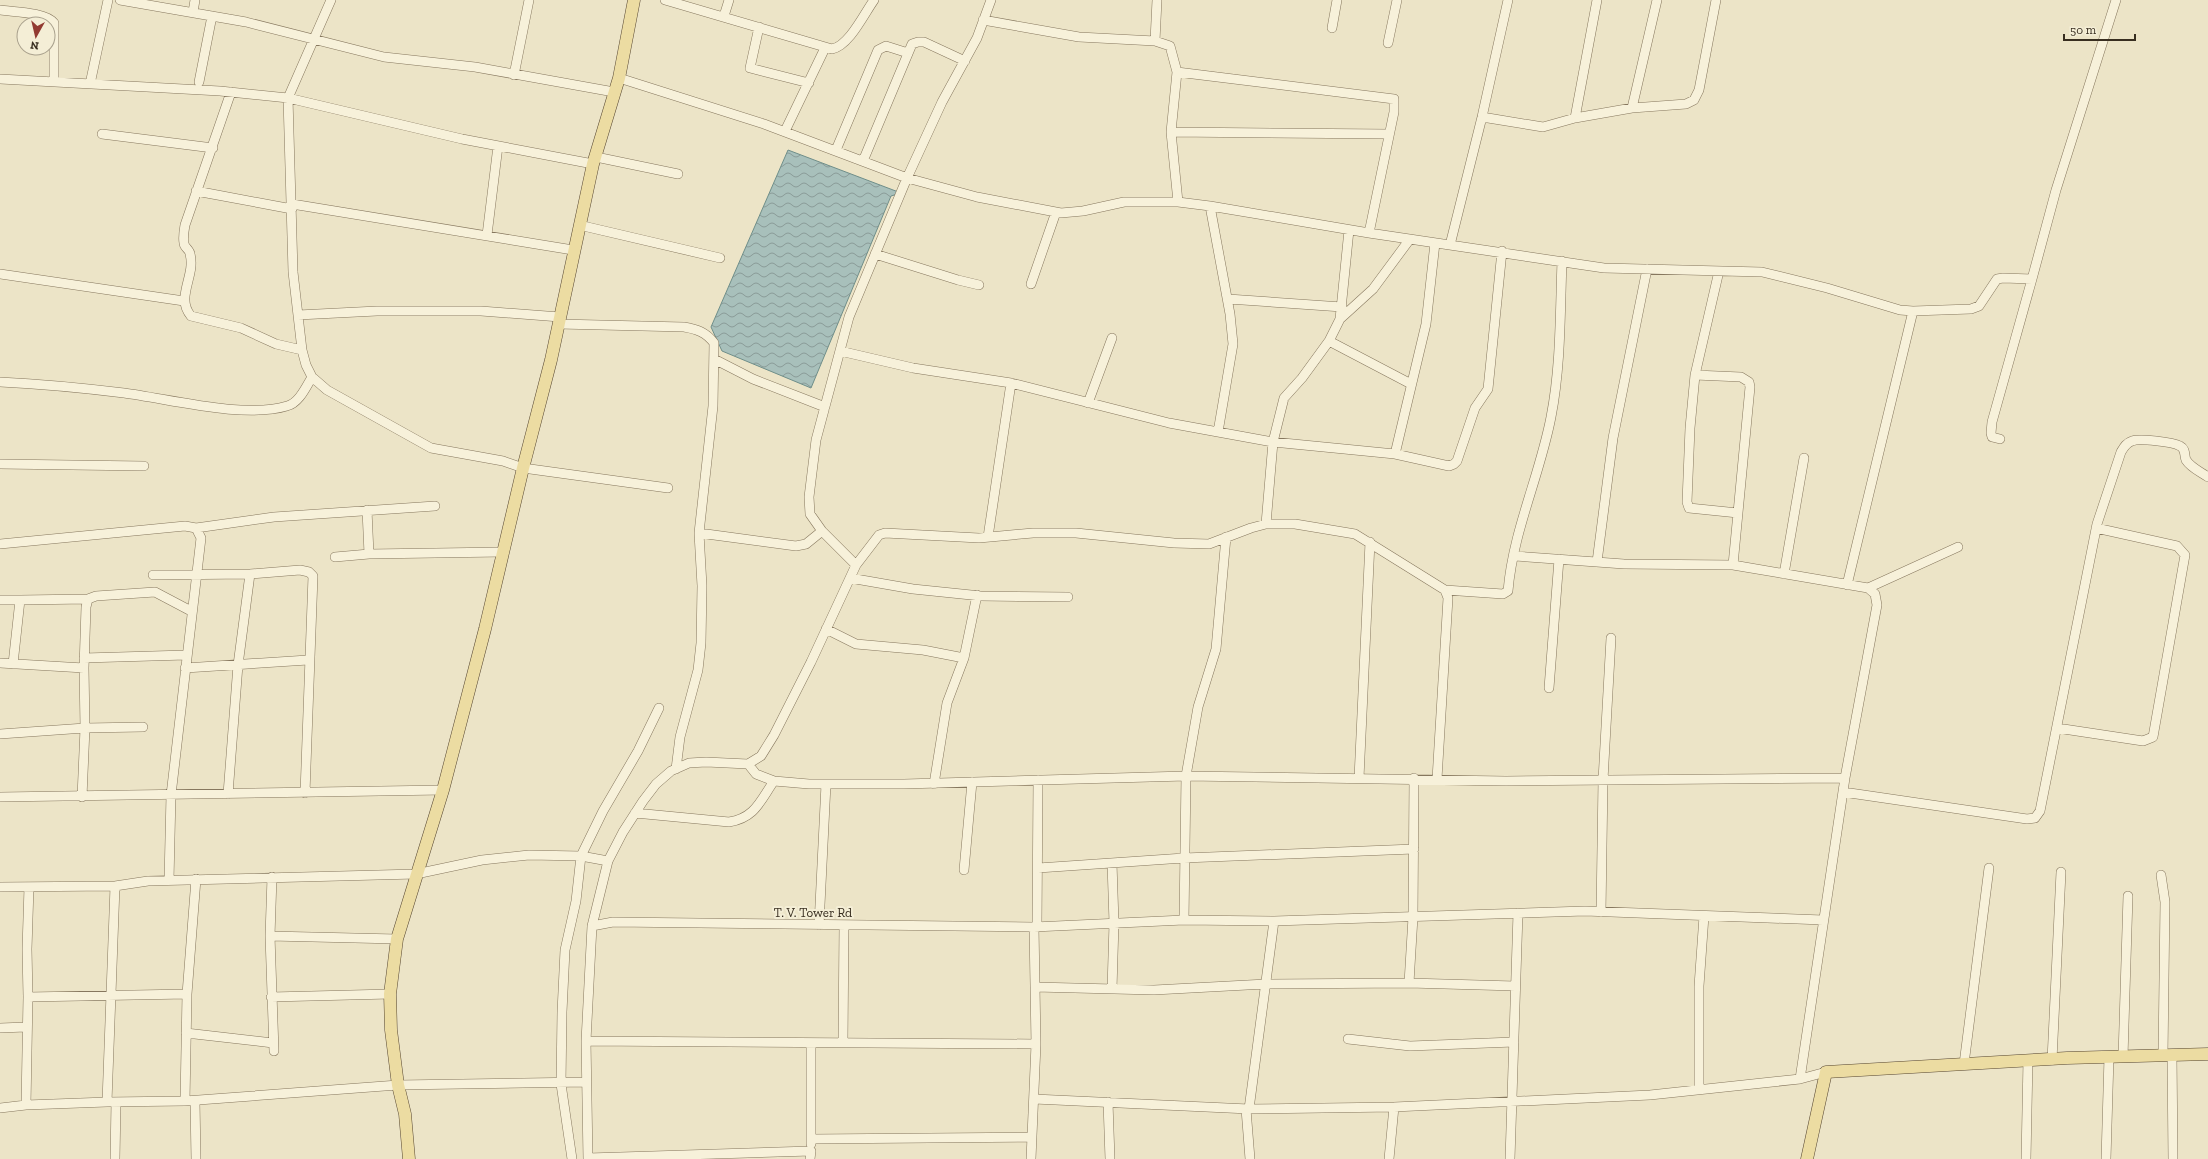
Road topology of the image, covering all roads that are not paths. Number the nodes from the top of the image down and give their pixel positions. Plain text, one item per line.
1 (108, 0) edge
2 (120, 0) edge
3 (195, 0) edge
4 (331, 0) edge
5 (529, 0) edge
6 (634, 0) edge
7 (665, 0) edge
8 (729, 0) edge
9 (874, 0) edge
10 (991, 0) edge
11 (1157, 0) edge
12 (1337, 0) edge
13 (1397, 0) edge
14 (1508, 0) edge
15 (1597, 0) edge
16 (1657, 0) edge
17 (1716, 0) edge
18 (2116, 0) edge
19 (0, 10) edge
20 (193, 12) junction
21 (212, 16) junction
22 (724, 16) junction
23 (983, 20) junction
24 (759, 27) junction
25 (1332, 28) dead end
26 (314, 39) junction
27 (1155, 41) junction
28 (1388, 43) dead end
29 (825, 48) junction
30 (908, 53) junction
31 (964, 61) junction
32 (1176, 72) junction
33 (514, 74) junction
34 (619, 78) junction
35 (0, 79) edge
36 (54, 82) junction
37 (199, 82) dead end
38 (808, 83) junction
39 (90, 84) junction
40 (231, 92) junction
41 (614, 92) junction
42 (288, 98) junction
43 (1632, 108) junction
44 (1482, 117) junction
45 (1575, 118) junction
46 (785, 131) junction
47 (1171, 132) junction
48 (102, 134) dead end
49 (1389, 134) junction
50 (498, 146) junction
51 (213, 148) junction
52 (836, 150) junction
53 (594, 160) junction
54 (863, 161) junction
55 (678, 174) dead end
56 (907, 178) junction
57 (196, 190) junction
58 (1178, 202) junction
59 (1210, 206) junction
60 (292, 207) junction
61 (1056, 212) junction
62 (579, 225) junction
63 (1349, 230) junction
64 (1369, 233) junction
65 (487, 235) junction
66 (1410, 239) junction
67 (1436, 243) junction
68 (1450, 245) junction
69 (574, 250) junction
70 (1502, 252) junction
71 (875, 254) junction
72 (720, 258) dead end
73 (1562, 261) junction
74 (1647, 270) junction
75 (1719, 271) junction
76 (0, 274) edge
77 (2032, 279) junction
78 (1031, 284) dead end
79 (979, 285) dead end
80 (1228, 299) junction
81 (184, 302) junction
82 (1342, 307) junction
83 (1912, 311) junction
84 (298, 315) junction
85 (1340, 319) junction
86 (559, 321) junction
87 (1112, 338) dead end
88 (1329, 341) junction
89 (302, 350) junction
90 (840, 351) junction
91 (714, 359) junction
92 (1695, 375) junction
93 (312, 377) junction
94 (0, 382) edge
95 (1011, 384) junction
96 (1411, 384) junction
97 (1088, 403) junction
98 (825, 407) junction
99 (1218, 432) junction
100 (2000, 439) dead end
101 (1273, 442) junction
102 (1395, 454) junction
103 (1804, 458) dead end
104 (0, 464) edge
105 (144, 466) dead end
106 (523, 468) junction
107 (2208, 477) edge
108 (668, 488) dead end
109 (435, 506) dead end
110 (367, 510) junction
111 (1738, 513) junction
112 (1266, 524) junction
113 (196, 528) junction
114 (2096, 528) junction
115 (822, 531) junction
116 (699, 533) junction
117 (988, 537) junction
118 (1226, 537) junction
119 (1370, 542) junction
120 (0, 544) edge
121 (1958, 546) dead end
122 (502, 552) junction
123 (369, 554) junction
124 (1515, 556) junction
125 (334, 557) dead end
126 (1559, 559) junction
127 (1597, 562) junction
128 (856, 565) junction
129 (1733, 565) junction
130 (250, 574) junction
131 (1784, 574) junction
132 (153, 575) dead end
133 (196, 575) junction
134 (850, 578) junction
135 (1847, 585) junction
136 (1868, 588) junction
137 (1445, 590) junction
138 (976, 595) junction
139 (1068, 597) dead end
140 (88, 599) junction
141 (0, 600) edge
142 (20, 600) junction
143 (191, 611) junction
144 (826, 629) junction
145 (1612, 638) dead end
146 (186, 655) junction
147 (84, 658) junction
148 (964, 658) junction
149 (308, 660) junction
150 (0, 663) edge
151 (13, 664) junction
152 (238, 665) junction
153 (84, 668) junction
154 (185, 668) junction
155 (1549, 688) dead end
156 (659, 708) dead end
157 (144, 727) dead end
158 (85, 728) junction
159 (2057, 728) junction
160 (0, 734) edge
161 (748, 764) junction
162 (676, 769) junction
163 (1186, 776) junction
164 (1359, 778) junction
165 (1414, 778) junction
166 (1845, 778) junction
167 (1437, 779) junction
168 (1038, 780) junction
169 (1603, 780) junction
170 (774, 781) junction
171 (972, 782) junction
172 (826, 784) junction
173 (934, 784) junction
174 (443, 790) junction
175 (1843, 792) junction
176 (305, 793) junction
177 (228, 794) junction
178 (171, 795) junction
179 (82, 796) junction
180 (0, 798) edge
181 (635, 813) junction
182 (1414, 849) junction
183 (581, 856) junction
184 (1184, 858) junction
185 (608, 861) junction
186 (1112, 863) junction
187 (1038, 868) junction
188 (1989, 868) dead end
189 (964, 870) dead end
190 (2061, 872) dead end
191 (416, 874) junction
192 (2161, 876) dead end
193 (272, 877) junction
194 (196, 879) junction
195 (169, 880) junction
196 (115, 886) junction
197 (0, 887) edge
198 (29, 887) junction
199 (2128, 896) dead end
200 (1602, 912) junction
201 (1518, 913) junction
202 (1704, 916) junction
203 (1412, 917) junction
204 (1184, 920) junction
205 (1823, 920) junction
206 (1274, 921) junction
207 (1114, 923) junction
208 (819, 925) junction
209 (844, 925) junction
210 (592, 926) junction
211 (1035, 927) junction
212 (270, 936) junction
213 (397, 939) junction
214 (1409, 983) junction
215 (1266, 984) junction
216 (1515, 986) junction
217 (1035, 987) junction
218 (1112, 989) junction
219 (187, 994) junction
220 (390, 994) junction
221 (109, 996) junction
222 (28, 997) junction
223 (271, 997) junction
224 (26, 1027) junction
225 (0, 1028) edge
226 (186, 1033) junction
227 (1348, 1039) dead end
228 (586, 1041) junction
229 (1514, 1042) junction
230 (811, 1043) junction
231 (843, 1043) junction
232 (1036, 1044) junction
233 (2208, 1054) edge
234 (2167, 1055) junction
235 (2109, 1057) junction
236 (2123, 1057) junction
237 (2028, 1060) junction
238 (2052, 1060) junction
239 (1964, 1064) junction
240 (1835, 1072) junction
241 (1800, 1079) junction
242 (586, 1082) junction
243 (561, 1084) junction
244 (398, 1085) junction
245 (1699, 1090) junction
246 (1034, 1099) junction
247 (195, 1101) junction
248 (1512, 1101) junction
249 (111, 1102) junction
250 (184, 1102) junction
251 (1108, 1102) junction
252 (26, 1105) junction
253 (1394, 1106) junction
254 (0, 1108) edge
255 (1248, 1109) junction
256 (1032, 1137) junction
257 (811, 1139) junction
258 (810, 1155) edge
259 (681, 1157) edge
260 (115, 1159) edge
261 (196, 1159) edge
262 (409, 1159) edge
263 (564, 1159) edge
264 (572, 1159) edge
265 (588, 1159) edge
266 (1031, 1159) edge
267 (1110, 1159) edge
268 (1250, 1159) edge
269 (1390, 1159) edge
270 (1510, 1159) edge
271 (1807, 1159) edge
272 (2026, 1159) edge
273 (2106, 1159) edge
274 (2173, 1159) edge

1 - 39 street
2 - 20 street
3 - 20 street
4 - 26 street
5 - 33 street
6 - 34 main road
7 - 22 street
8 - 22 street
9 - 29 street
10 - 23 street
11 - 27 street
12 - 25 street
13 - 28 street
14 - 44 street
15 - 45 street
16 - 43 street
17 - 43 street
18 - 77 street
19 - 36 street
20 - 21 street
21 - 26 street
21 - 37 street
22 - 24 street
23 - 27 street
23 - 31 street
24 - 29 street
24 - 38 street
26 - 33 street
26 - 42 street
27 - 32 street
29 - 38 street
30 - 31 street
30 - 52 street
30 - 54 street
31 - 56 street
32 - 47 street
32 - 49 street
33 - 41 street
34 - 41 main road
34 - 46 street
35 - 36 street
36 - 39 street
38 - 46 street
39 - 40 street
40 - 42 street
40 - 51 street
41 - 53 main road
42 - 50 street
42 - 60 street
43 - 45 street
44 - 45 street
44 - 68 street
46 - 52 street
47 - 49 street
47 - 58 street
48 - 51 street
49 - 64 street
50 - 53 street
50 - 65 street
51 - 57 street
52 - 54 street
53 - 55 street
53 - 62 main road
54 - 56 street
56 - 61 street
56 - 71 street
57 - 60 street
57 - 81 street
58 - 59 street
58 - 61 street
59 - 63 street
59 - 80 street
60 - 65 street
60 - 84 street
61 - 78 street
62 - 69 main road
62 - 72 street
63 - 64 street
63 - 82 street
64 - 66 street
65 - 69 street
66 - 67 street
66 - 85 street
67 - 68 street
67 - 96 street
68 - 70 street
69 - 86 main road
70 - 73 street
70 - 102 street
71 - 79 street
71 - 90 street
73 - 74 street
73 - 124 street
74 - 75 street
74 - 127 street
75 - 83 street
75 - 92 street
76 - 81 street
77 - 83 street
77 - 100 street
80 - 82 street
80 - 99 street
81 - 89 street
82 - 85 street
83 - 135 street
84 - 86 street
84 - 89 street
85 - 88 street
86 - 91 street
86 - 106 main road
87 - 97 street
88 - 96 street
88 - 101 street
89 - 93 street
90 - 95 street
90 - 98 street
91 - 98 street
91 - 116 street
92 - 111 street
92 - 111 street
93 - 94 street
93 - 106 street
95 - 97 street
95 - 117 street
96 - 102 street
97 - 99 street
98 - 115 street
99 - 101 street
101 - 102 street
101 - 112 street
103 - 131 street
104 - 105 street
106 - 108 street
106 - 122 main road
107 - 114 street
109 - 110 street
110 - 113 street
110 - 123 street
111 - 129 street
112 - 118 street
112 - 119 street
113 - 120 street
113 - 133 street
114 - 159 street
114 - 159 street
115 - 116 street
115 - 128 street
116 - 162 street
117 - 118 street
117 - 128 street
118 - 163 street
119 - 137 street
119 - 164 street
121 - 136 street
122 - 123 street
122 - 174 main road
123 - 125 street
124 - 126 street
124 - 137 street
126 - 127 street
126 - 155 street
127 - 129 street
128 - 134 street
129 - 131 street
130 - 133 street
130 - 149 street
130 - 152 street
131 - 135 street
132 - 133 street
133 - 143 street
134 - 138 street
134 - 144 street
135 - 136 street
136 - 166 street
137 - 167 street
138 - 139 street
138 - 148 street
140 - 142 street
140 - 143 street
140 - 147 street
141 - 142 street
142 - 151 street
143 - 146 street
144 - 148 street
144 - 161 street
145 - 169 street
146 - 147 street
146 - 154 street
147 - 153 street
148 - 173 street
149 - 152 street
149 - 176 street
150 - 151 street
151 - 153 street
152 - 154 street
152 - 177 street
153 - 158 street
154 - 178 street
156 - 183 street
157 - 158 street
158 - 160 street
158 - 179 street
159 - 175 street
161 - 162 street
161 - 170 street
162 - 181 street
163 - 164 street
163 - 168 street
163 - 184 street
164 - 165 street
165 - 167 street
165 - 182 street
166 - 169 street
166 - 175 street
167 - 169 street
168 - 171 street
168 - 187 street
169 - 200 street
170 - 172 street
170 - 181 street
171 - 173 street
171 - 189 street
172 - 173 street
172 - 208 street
174 - 176 street
174 - 191 main road
175 - 205 street
176 - 177 street
177 - 178 street
178 - 179 street
178 - 195 street
179 - 180 street
181 - 185 street
182 - 184 street
182 - 203 street
183 - 185 street
183 - 191 street
183 - 243 street
184 - 186 street
184 - 204 street
185 - 210 street
186 - 187 street
186 - 207 street
187 - 211 street
188 - 239 street
190 - 238 street
191 - 193 street
191 - 213 main road
192 - 234 street
193 - 194 street
193 - 212 street
194 - 195 street
194 - 219 street
195 - 196 street
196 - 198 street
196 - 221 street
197 - 198 street
198 - 222 street
199 - 236 street
200 - 201 street, T. V. Tower Rd
200 - 202 street, T. V. Tower Rd
201 - 203 street, T. V. Tower Rd
201 - 216 street
202 - 205 street, T. V. Tower Rd
202 - 245 street
203 - 206 street, T. V. Tower Rd
203 - 214 street
204 - 206 street, T. V. Tower Rd
204 - 207 street, T. V. Tower Rd
205 - 241 street
206 - 215 street
207 - 211 street, T. V. Tower Rd
207 - 218 street
208 - 209 street, T. V. Tower Rd
208 - 210 street, T. V. Tower Rd
209 - 211 street, T. V. Tower Rd
209 - 231 street
210 - 228 street
211 - 217 street
212 - 213 street
212 - 223 street
213 - 220 main road
214 - 215 street
214 - 216 street
215 - 218 street
215 - 255 street
216 - 229 street
217 - 218 street
217 - 232 street
219 - 221 street
219 - 226 street
220 - 223 street
220 - 244 main road
221 - 222 street
221 - 249 street
222 - 224 street
223 - 226 street
224 - 225 street
224 - 252 street
226 - 250 street
227 - 229 street
228 - 230 street
228 - 242 street
229 - 248 street
230 - 231 street
230 - 257 street
231 - 232 street
232 - 246 street
233 - 234 main road
234 - 236 main road
234 - 274 street
235 - 236 main road
235 - 238 main road
235 - 273 street
237 - 238 main road
237 - 239 main road
237 - 272 street
239 - 240 main road
240 - 241 street
240 - 271 main road
241 - 245 street
242 - 243 street
242 - 265 street
243 - 244 street
243 - 264 street
244 - 247 street
244 - 262 main road
245 - 248 street
246 - 251 street
246 - 256 street
247 - 250 street
247 - 261 street
248 - 253 street
248 - 270 street
249 - 250 street
249 - 252 street
249 - 260 street
251 - 255 street
251 - 267 street
252 - 254 street
253 - 255 street
253 - 269 street
255 - 268 street
256 - 257 street
256 - 266 street
257 - 258 street
258 - 259 street
259 - 265 street
263 - 264 street

